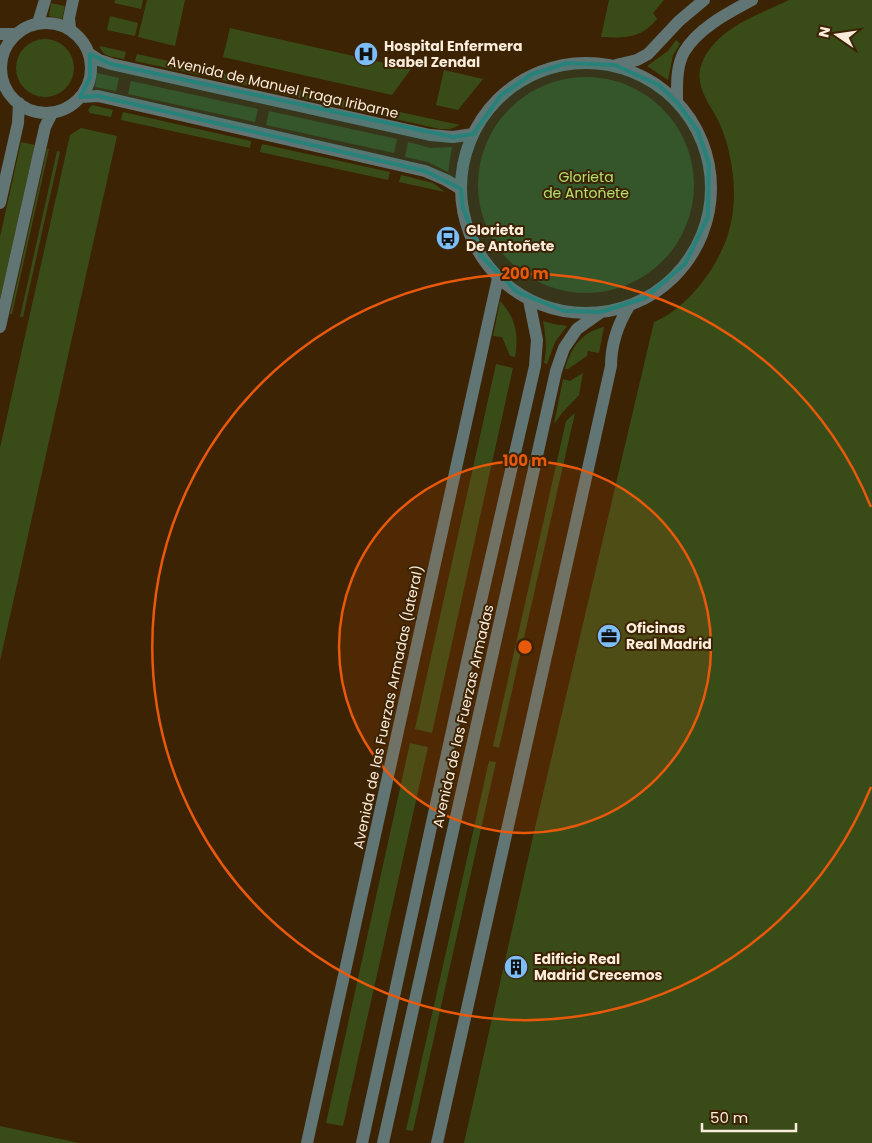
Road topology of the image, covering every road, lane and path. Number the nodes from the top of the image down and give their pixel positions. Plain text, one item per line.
1 (45, 0) edge
2 (73, 0) edge
3 (704, 0) edge
4 (752, 0) edge
5 (38, 23) junction
6 (70, 28) junction
7 (0, 34) edge
8 (16, 34) junction
9 (90, 54) junction
10 (615, 65) junction
11 (3, 86) edge
12 (80, 97) junction
13 (678, 102) junction
14 (19, 103) junction
15 (52, 113) junction
16 (473, 134) junction
17 (461, 189) junction
18 (0, 203) edge
19 (498, 278) junction
20 (529, 300) junction
21 (629, 306) junction
22 (600, 312) junction
23 (0, 326) edge
24 (306, 1143) edge
25 (362, 1143) edge
26 (383, 1143) edge
27 (437, 1143) edge

1 - 5 street
2 - 6 street
3 - 10 street
4 - 13 street
5 - 6 street
5 - 8 street
6 - 9 street
7 - 8 street
8 - 11 street
9 - 12 street
9 - 16 street, Avenida de Manuel Fraga Iribarne
10 - 13 street
10 - 16 street
11 - 14 street
12 - 15 street
12 - 17 street
13 - 21 street
14 - 15 street
14 - 18 street
15 - 23 street
16 - 17 street
17 - 19 street
19 - 20 street
19 - 24 street, Avenida de las Fuerzas Armadas (lateral)
20 - 22 street
20 - 25 street, Avenida de las Fuerzas Armadas
21 - 22 street
21 - 27 street
22 - 26 street, Avenida de las Fuerzas Armadas

